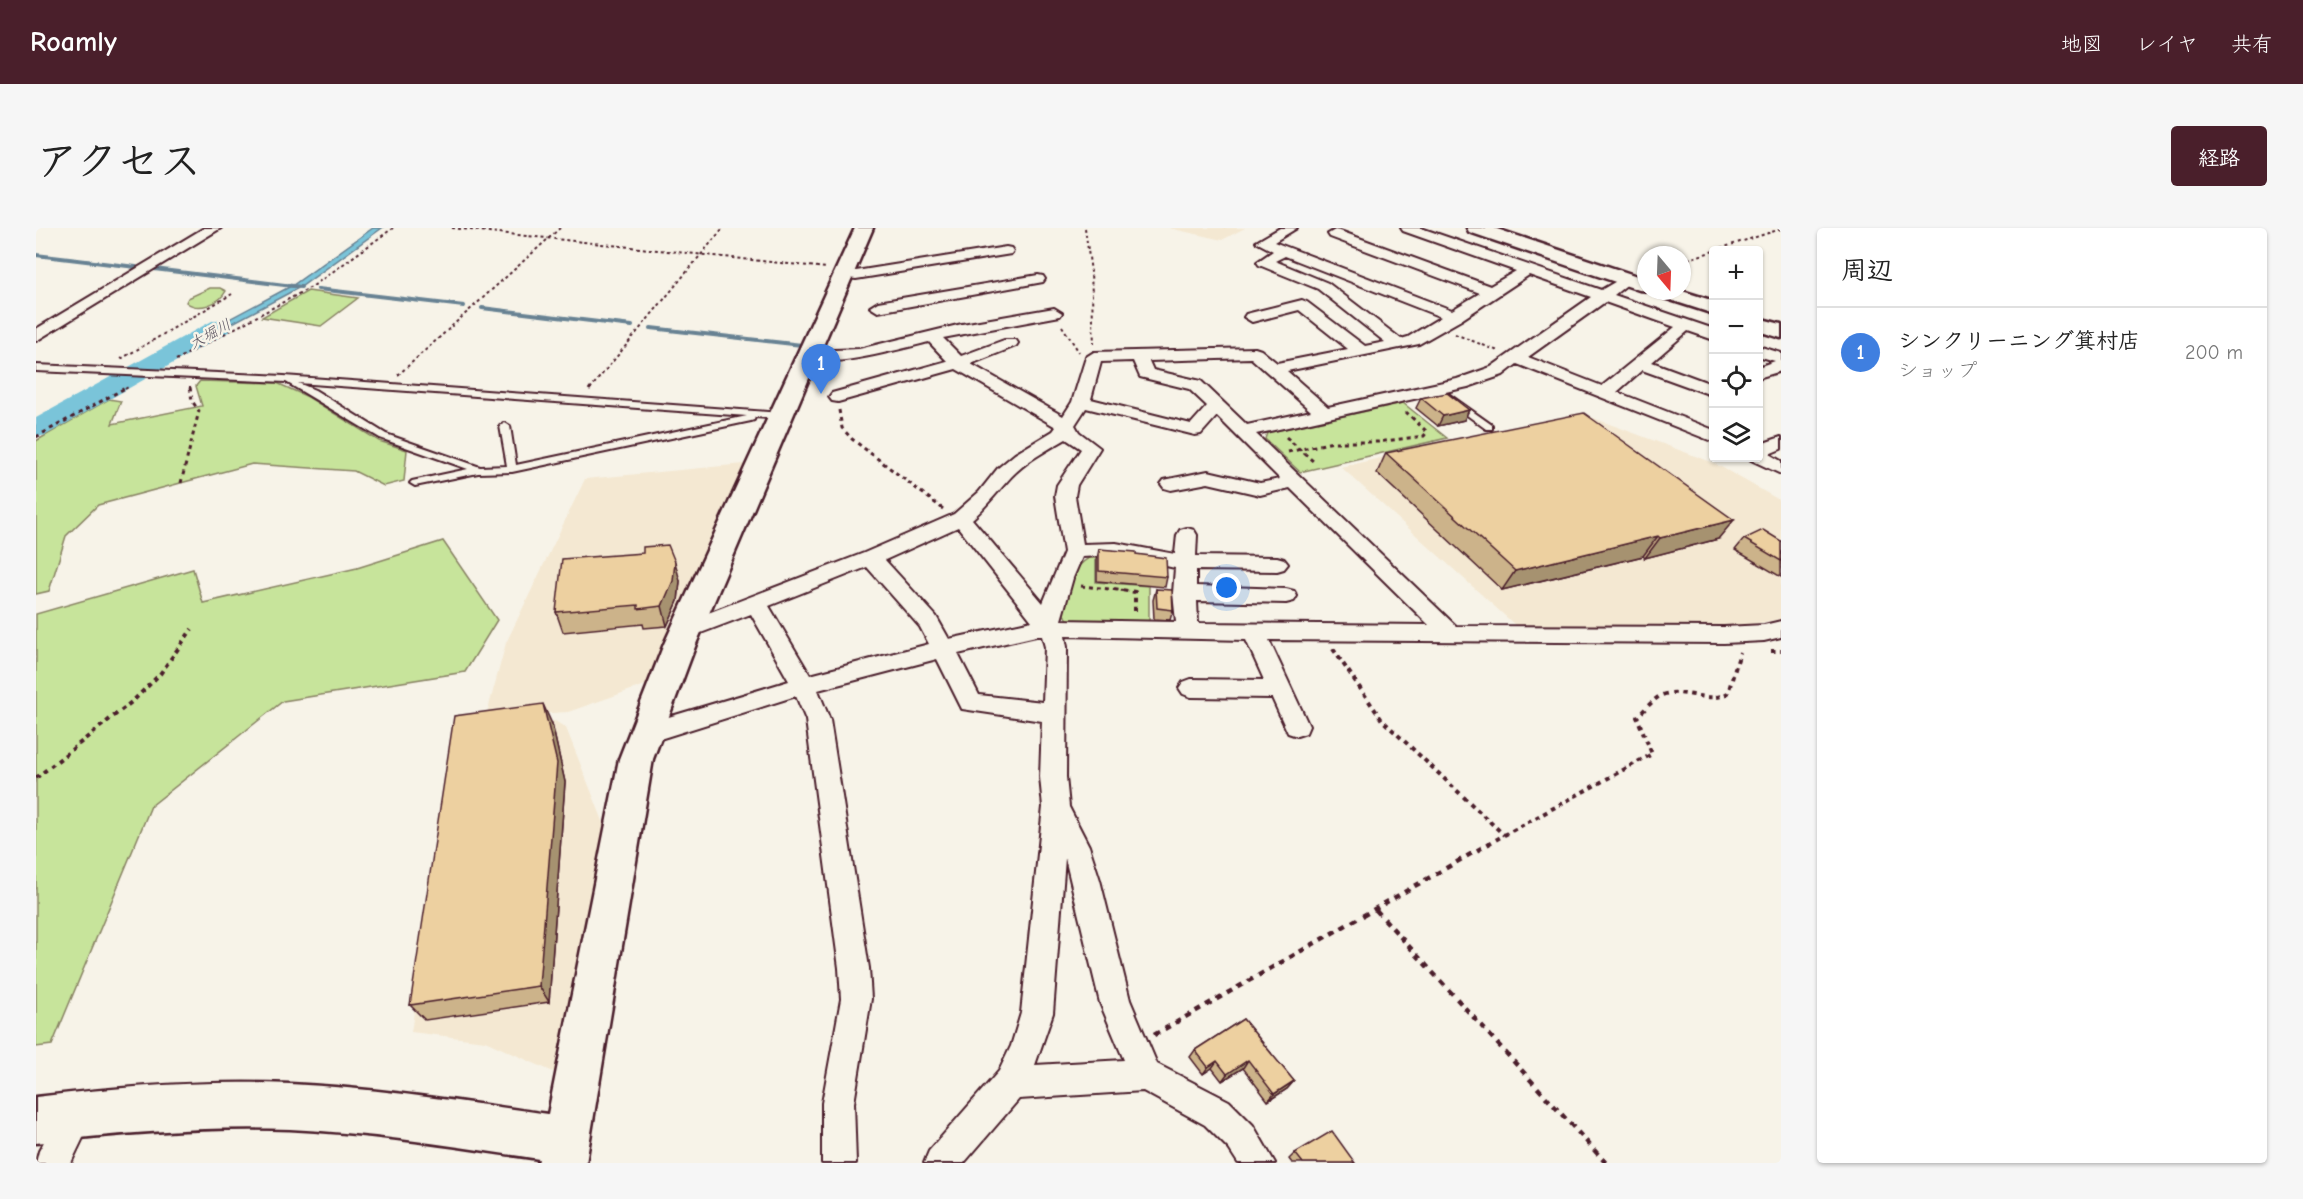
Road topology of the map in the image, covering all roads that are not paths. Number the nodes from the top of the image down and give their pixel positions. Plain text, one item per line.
1 (214, 228) edge
2 (864, 228) edge
3 (1290, 228) edge
4 (1408, 228) edge
5 (1476, 228) edge
6 (1331, 236) edge
7 (1006, 251) dead end
8 (1290, 252) junction
9 (913, 266) junction
10 (1527, 270) junction
11 (845, 272) junction
12 (1038, 279) dead end
13 (1636, 282) edge
14 (1492, 292) junction
15 (1602, 296) junction
16 (935, 297) junction
17 (1689, 300) edge
18 (878, 307) dead end
19 (1709, 307) edge
20 (1054, 313) dead end
21 (1252, 317) dead end
22 (1455, 317) junction
23 (1686, 325) junction
24 (1763, 326) edge
25 (962, 329) junction
26 (1781, 332) edge
27 (1709, 334) edge
28 (36, 336) edge
29 (932, 336) junction
30 (1010, 344) dead end
31 (1398, 344) junction
32 (1361, 351) junction
33 (1763, 353) edge
34 (810, 356) junction
35 (1139, 356) junction
36 (1516, 358) junction
37 (1781, 358) edge
38 (958, 363) junction
39 (1641, 364) junction
40 (1781, 365) edge
41 (36, 368) edge
42 (1274, 369) junction
43 (1763, 371) edge
44 (284, 379) junction
45 (1437, 389) junction
46 (1709, 390) edge
47 (1605, 393) junction
48 (838, 397) road end
49 (1081, 402) junction
50 (1217, 405) junction
51 (1325, 414) junction
52 (772, 416) junction
53 (505, 426) dead end
54 (1067, 426) junction
55 (1489, 427) dead end
56 (1244, 431) junction
57 (1709, 435) edge
58 (1781, 442) edge
59 (1763, 451) edge
60 (1763, 457) edge
61 (1781, 468) edge
62 (512, 469) junction
63 (478, 470) junction
64 (1295, 481) junction
65 (415, 483) dead end
66 (1171, 484) dead end
67 (961, 518) junction
68 (1187, 536) dead end
69 (1074, 552) junction
70 (871, 558) junction
71 (1185, 563) junction
72 (1277, 564) dead end
73 (1184, 593) junction
74 (1286, 596) dead end
75 (756, 603) junction
76 (1051, 629) junction
77 (1781, 629) edge
78 (685, 631) junction
79 (1187, 631) junction
80 (1254, 632) junction
81 (1450, 633) junction
82 (944, 649) junction
83 (804, 685) junction
84 (1191, 688) dead end
85 (1280, 689) junction
86 (1055, 713) junction
87 (1297, 726) dead end
88 (644, 734) junction
89 (1056, 807) junction
90 (1140, 1060) junction
91 (1011, 1083) junction
92 (56, 1118) edge
93 (564, 1151) edge
94 (51, 1163) edge
95 (839, 1163) edge
96 (941, 1163) edge
97 (1258, 1163) edge

1 - 28 street
2 - 11 street
3 - 8 street
4 - 10 street
5 - 13 street
6 - 8 street
6 - 14 street
7 - 9 street
8 - 22 street
8 - 31 street
9 - 11 street
9 - 16 street
10 - 14 street
10 - 15 street
11 - 34 street
12 - 16 street
13 - 15 street
14 - 22 street
15 - 23 street
15 - 36 street
16 - 18 street
16 - 25 street
17 - 19 street
20 - 25 street
21 - 32 street
22 - 31 street
23 - 27 street
23 - 39 street
24 - 26 street
25 - 29 street
29 - 34 street
29 - 38 street
30 - 38 street
31 - 32 street
32 - 42 street
33 - 37 street
34 - 52 street
35 - 42 street
35 - 49 street
35 - 50 street
36 - 45 street
36 - 47 street
38 - 48 street
38 - 54 street
39 - 46 street
39 - 47 street
40 - 43 street
41 - 44 lane
42 - 51 street
44 - 52 lane
44 - 63 lane
45 - 51 street
45 - 55 lane
47 - 57 street
49 - 50 street
49 - 54 street
50 - 56 street
51 - 56 street
52 - 62 lane
52 - 78 street
53 - 62 lane
54 - 67 street
54 - 69 street
56 - 64 street
58 - 59 street
60 - 61 street
62 - 63 lane
63 - 65 lane
64 - 66 street
64 - 81 street
67 - 70 street
67 - 76 street
68 - 71 street
69 - 71 street
69 - 76 street
70 - 75 street
70 - 82 street
71 - 72 street
71 - 73 street
73 - 74 street
73 - 79 street
75 - 78 street
75 - 83 street
76 - 79 street
76 - 82 street
76 - 86 street
77 - 81 street
78 - 88 street
79 - 80 street
80 - 81 street
80 - 85 street
82 - 83 street
82 - 86 street
83 - 88 street
83 - 95 street
84 - 85 street
85 - 87 street
86 - 89 street
88 - 93 street
89 - 90 street
89 - 91 street
90 - 91 street
90 - 97 street
91 - 96 street
92 - 93 street
92 - 94 street

